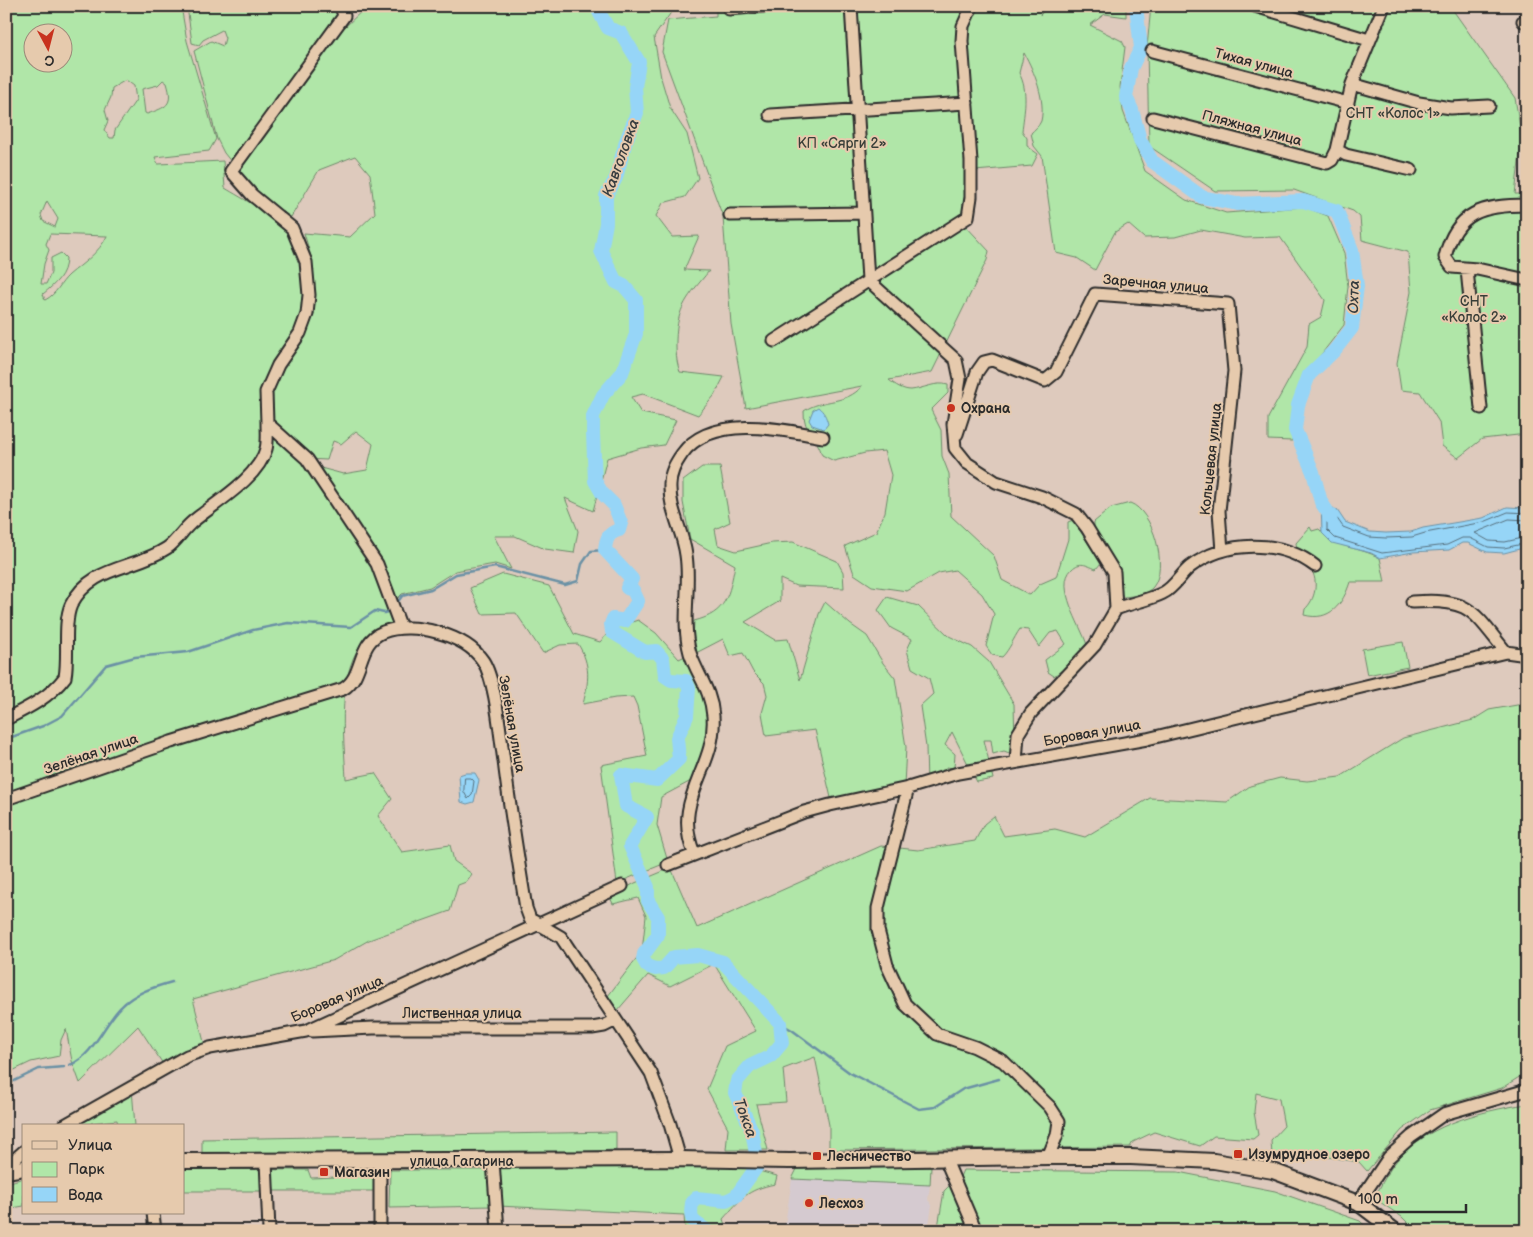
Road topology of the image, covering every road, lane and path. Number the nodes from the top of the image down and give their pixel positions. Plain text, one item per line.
1 (341, 6) edge
2 (764, 6) edge
3 (851, 6) edge
4 (972, 6) edge
5 (1255, 6) edge
6 (1384, 6) edge
7 (728, 9) dead end
8 (1369, 40) junction
9 (1152, 51) dead end
10 (1352, 84) junction
11 (967, 103) junction
12 (1348, 103) junction
13 (1489, 106) dead end
14 (856, 111) junction
15 (770, 115) dead end
16 (1153, 118) dead end
17 (1337, 150) junction
18 (1411, 170) dead end
19 (1527, 205) edge
20 (863, 213) junction
21 (730, 215) dead end
22 (1466, 270) junction
23 (868, 280) junction
24 (1527, 280) edge
25 (774, 341) dead end
26 (1234, 370) joint
27 (1481, 408) dead end
28 (267, 423) junction
29 (823, 437) dead end
30 (954, 448) junction
31 (1222, 551) junction
32 (1315, 566) dead end
33 (1412, 602) dead end
34 (1116, 609) junction
35 (401, 628) junction
36 (1506, 652) junction
37 (1527, 655) edge
38 (6, 719) edge
39 (1016, 762) junction
40 (908, 788) junction
41 (6, 799) edge
42 (694, 853) junction
43 (668, 865) dead end
44 (622, 886) dead end
45 (539, 924) junction
46 (616, 1020) junction
47 (306, 1031) junction
48 (1527, 1090) edge
49 (67, 1124) edge
50 (22, 1153) edge
51 (1048, 1157) junction
52 (945, 1158) junction
53 (680, 1159) junction
54 (185, 1161) edge
55 (266, 1161) junction
56 (493, 1161) junction
57 (380, 1162) junction
58 (6, 1167) edge
59 (22, 1168) edge
60 (6, 1171) edge
61 (1358, 1203) junction
62 (153, 1214) edge
63 (155, 1231) edge
64 (269, 1231) edge
65 (380, 1231) edge
66 (498, 1231) edge
67 (976, 1231) edge
68 (1395, 1231) edge

1 - 28 street
2 - 7 street
3 - 14 street
4 - 11 street
5 - 8 street
6 - 8 street
8 - 10 street
9 - 12 street, Тихая улица
10 - 12 street
10 - 13 street
11 - 14 street
11 - 23 street
12 - 17 street
14 - 15 street
14 - 20 street
16 - 17 street, Пляжная улица
17 - 18 street
19 - 22 street
20 - 21 street
20 - 23 street
22 - 24 street
22 - 27 street
23 - 25 street
23 - 30 street
26 - 30 street, Заречная улица
26 - 31 street, Кольцевая улица
28 - 35 street
28 - 38 street
29 - 42 street
30 - 34 street
31 - 32 street
31 - 34 street
33 - 36 street
34 - 39 street
35 - 41 street, Зелёная улица
35 - 45 street, Зелёная улица
36 - 37 street, Боровая улица
36 - 39 street, Боровая улица
39 - 40 street, Боровая улица
40 - 42 street, Боровая улица
40 - 51 street
42 - 43 street, Боровая улица
44 - 45 street, Боровая улица
45 - 46 street, Зелёная улица
45 - 47 street, Боровая улица
46 - 47 street, Лиственная улица
46 - 53 street, Зелёная улица
47 - 49 street, Боровая улица
48 - 61 street
50 - 58 street
51 - 52 main road, улица Гагарина
51 - 61 main road, улица Гагарина
52 - 53 main road, улица Гагарина
52 - 67 street
53 - 56 main road, улица Гагарина
54 - 55 main road, улица Гагарина
55 - 57 main road, улица Гагарина
55 - 64 street
56 - 57 main road, улица Гагарина
56 - 66 street
57 - 65 street
59 - 60 main road
61 - 68 main road, улица Гагарина
62 - 63 street

